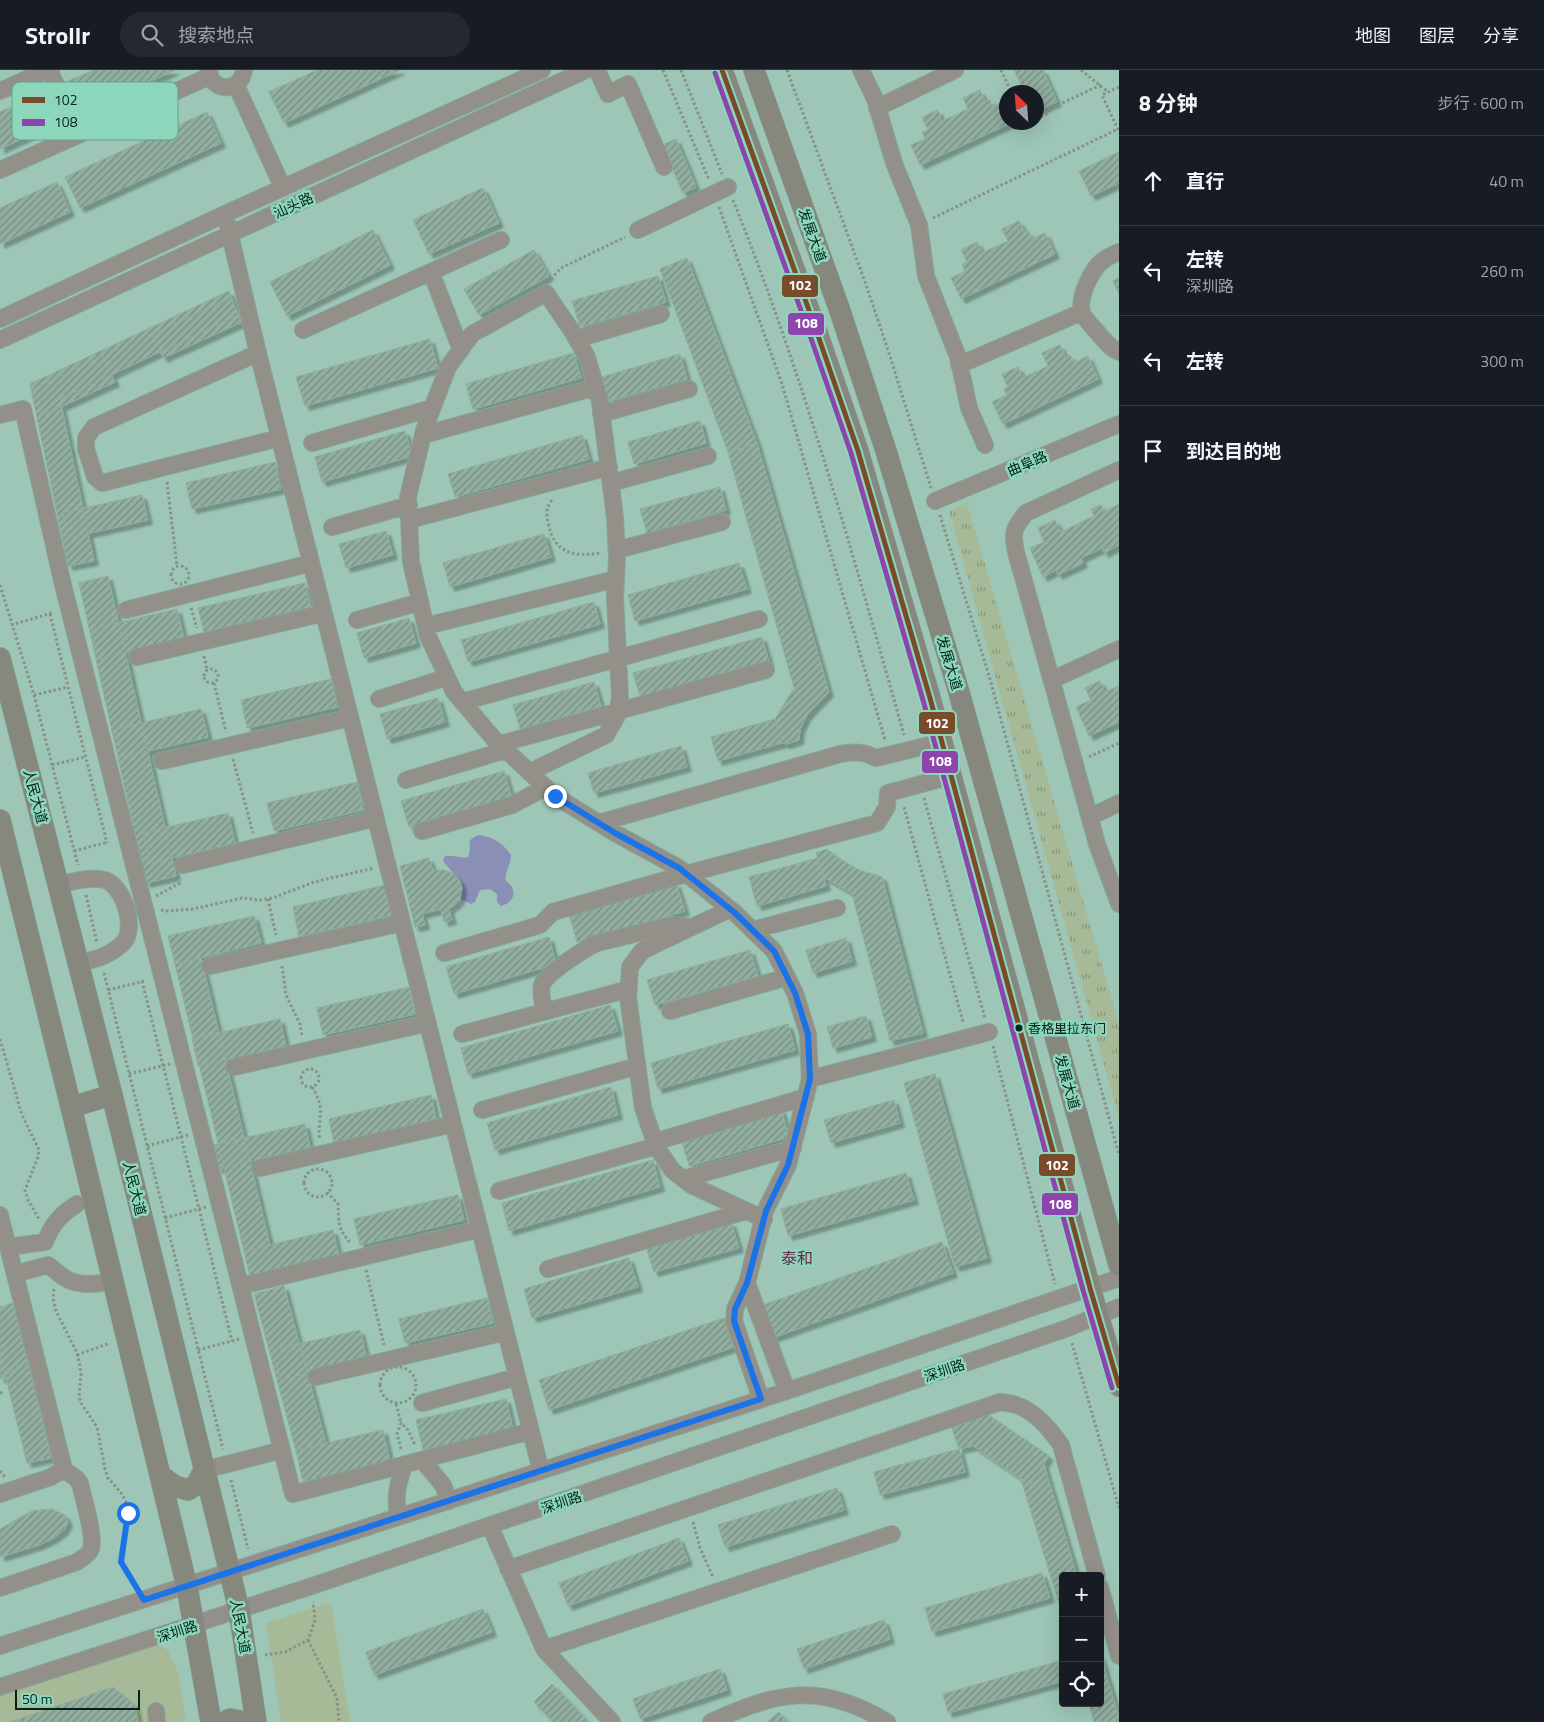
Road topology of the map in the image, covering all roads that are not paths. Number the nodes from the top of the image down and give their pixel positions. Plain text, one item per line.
1 (47, 70) edge
2 (51, 70) edge
3 (244, 70) edge
4 (542, 70) edge
5 (586, 70) edge
6 (597, 70) edge
7 (722, 70) edge
8 (754, 70) edge
9 (861, 70) edge
10 (955, 70) edge
11 (210, 73) edge
12 (520, 75) edge
13 (20, 82) edge
14 (55, 82) edge
15 (236, 85) junction
16 (12, 86) edge
17 (178, 88) edge
18 (0, 91) edge
19 (877, 108) junction
20 (67, 140) edge
21 (664, 167) dead end
22 (0, 170) edge
23 (283, 188) junction
24 (721, 190) road end
25 (225, 214) junction
26 (638, 230) road end
27 (230, 234) junction
28 (501, 240) dead end
29 (1119, 252) edge
30 (431, 272) junction
31 (1082, 312) junction
32 (661, 314) dead end
33 (0, 319) edge
34 (303, 330) dead end
35 (576, 339) junction
36 (0, 340) edge
37 (461, 350) junction
38 (1119, 352) edge
39 (258, 353) junction
40 (959, 365) junction
41 (596, 388) junction
42 (689, 389) dead end
43 (432, 408) junction
44 (601, 414) junction
45 (0, 415) edge
46 (1119, 424) edge
47 (423, 435) junction
48 (279, 438) junction
49 (312, 442) dead end
50 (986, 445) dead end
51 (708, 456) dead end
52 (1119, 470) edge
53 (610, 475) junction
54 (935, 501) road end
55 (409, 513) junction
56 (722, 522) dead end
57 (332, 527) dead end
58 (617, 550) junction
59 (311, 563) junction
60 (616, 579) junction
61 (420, 602) junction
62 (126, 610) dead end
63 (324, 613) junction
64 (759, 619) dead end
65 (358, 620) dead end
66 (426, 626) junction
67 (1119, 649) edge
68 (137, 657) dead end
69 (0, 658) edge
70 (618, 659) junction
71 (766, 670) dead end
72 (447, 677) junction
73 (1052, 680) junction
74 (379, 699) dead end
75 (462, 702) junction
76 (618, 711) junction
77 (350, 718) junction
78 (942, 742) junction
79 (503, 747) junction
80 (162, 761) dead end
81 (530, 772) junction
82 (951, 776) junction
83 (406, 780) dead end
84 (546, 787) junction
85 (1119, 803) edge
86 (1090, 817) junction
87 (376, 818) junction
88 (0, 820) edge
89 (599, 823) junction
90 (422, 831) dead end
91 (184, 872) road end
92 (686, 874) junction
93 (59, 884) junction
94 (1119, 904) edge
95 (144, 905) junction
96 (837, 908) dead end
97 (127, 909) junction
98 (730, 909) junction
99 (402, 922) junction
100 (690, 928) junction
101 (752, 930) junction
102 (444, 953) dead end
103 (78, 964) junction
104 (210, 966) dead end
105 (787, 977) junction
106 (628, 989) junction
107 (670, 1011) dead end
108 (544, 1012) junction
109 (428, 1023) junction
110 (989, 1032) dead end
111 (462, 1034) dead end
112 (637, 1066) junction
113 (234, 1067) dead end
114 (810, 1079) junction
115 (112, 1095) junction
116 (806, 1097) junction
117 (72, 1107) junction
118 (482, 1110) dead end
119 (453, 1124) junction
120 (655, 1144) junction
121 (792, 1148) junction
122 (260, 1168) dead end
123 (684, 1179) junction
124 (499, 1191) dead end
125 (77, 1204) dead end
126 (746, 1211) junction
127 (0, 1215) edge
128 (764, 1219) junction
129 (480, 1229) junction
130 (8, 1247) junction
131 (1119, 1265) edge
132 (548, 1269) dead end
133 (15, 1274) junction
134 (1119, 1278) edge
135 (105, 1282) junction
136 (747, 1283) junction
137 (241, 1286) junction
138 (1090, 1288) junction
139 (1119, 1307) edge
140 (1099, 1315) junction
141 (506, 1332) junction
142 (517, 1376) junction
143 (316, 1377) dead end
144 (1119, 1386) edge
145 (787, 1391) junction
146 (761, 1399) junction
147 (422, 1403) dead end
148 (531, 1431) junction
149 (282, 1450) junction
150 (422, 1460) junction
151 (405, 1464) junction
152 (64, 1469) junction
153 (204, 1470) junction
154 (541, 1470) junction
155 (160, 1475) junction
156 (0, 1494) edge
157 (449, 1501) junction
158 (398, 1517) junction
159 (490, 1526) junction
160 (892, 1534) dead end
161 (508, 1569) junction
162 (1096, 1572) edge
163 (230, 1573) junction
164 (187, 1587) junction
165 (0, 1588) edge
166 (1104, 1602) edge
167 (239, 1610) junction
168 (194, 1626) junction
169 (0, 1646) edge
170 (544, 1649) junction
171 (1119, 1656) edge
172 (0, 1687) edge
173 (211, 1722) edge
174 (225, 1722) edge
175 (244, 1722) edge
176 (256, 1722) edge
177 (612, 1722) edge
178 (711, 1722) edge
179 (887, 1722) edge

1 - 13 street
2 - 14 street
3 - 15 street
4 - 12 street, 汕头路
5 - 27 street, 汕头路
6 - 21 street
7 - 78 main road, 发展大道
8 - 131 main road, 发展大道
9 - 19 street
10 - 19 street
11 - 15 street
11 - 17 street
12 - 23 street, 汕头路
15 - 23 street
16 - 18 street
19 - 40 street
20 - 22 street
23 - 25 street, 汕头路
24 - 26 street
25 - 27 street
25 - 33 street, 汕头路
27 - 36 street, 汕头路
27 - 39 street
28 - 30 street
29 - 31 street
30 - 34 street
30 - 37 street
31 - 38 street
31 - 40 street
32 - 35 street
35 - 37 street
35 - 41 street
37 - 43 street
39 - 48 street
39 - 48 street
40 - 50 street
41 - 44 street
41 - 47 street
42 - 44 street
43 - 47 street
43 - 49 street
44 - 53 street
45 - 95 street
46 - 54 street, 曲阜路
47 - 55 street
48 - 59 street
51 - 53 street
52 - 73 street
53 - 55 street
53 - 58 street
55 - 57 street
55 - 61 street
56 - 58 street
58 - 60 street
59 - 62 street
59 - 63 street
60 - 66 street
60 - 70 street
61 - 65 street
61 - 66 street
63 - 68 street
63 - 77 street
64 - 70 street
66 - 72 street
67 - 73 street
69 - 93 main road, 人民大道
70 - 75 street
70 - 76 street
71 - 76 street
72 - 74 street
72 - 75 street
73 - 86 street
75 - 79 street
76 - 79 street
76 - 81 street
77 - 80 street
77 - 87 street
78 - 82 main road, 发展大道
78 - 89 street
79 - 81 street
79 - 83 street
81 - 84 street
82 - 92 street
82 - 138 main road, 发展大道
84 - 89 street
84 - 90 street
85 - 86 street
86 - 94 street
87 - 91 street
87 - 99 street
88 - 117 main road
89 - 92 street
92 - 98 street
92 - 102 street
93 - 97 street
93 - 103 main road, 人民大道
95 - 97 street
95 - 137 street
96 - 101 street
97 - 103 street
98 - 100 street
98 - 101 street
99 - 104 street
99 - 109 street
100 - 106 street
100 - 108 street
101 - 105 street
103 - 115 main road, 人民大道
105 - 107 street
105 - 114 street
106 - 108 street
106 - 112 street
108 - 111 street
109 - 113 street
109 - 119 street
110 - 114 street
112 - 118 street
112 - 120 street
114 - 116 street
115 - 117 main road
115 - 153 main road, 人民大道
116 - 120 street
116 - 121 street
117 - 135 main road
119 - 122 street
119 - 129 street
120 - 123 street
120 - 124 street
121 - 123 street
121 - 128 street
123 - 126 street
125 - 130 street
126 - 128 street
126 - 132 street
127 - 130 street
128 - 136 street
129 - 137 street
129 - 141 street
130 - 133 street
133 - 135 street
133 - 152 street
134 - 138 street
135 - 155 main road
136 - 145 street
136 - 146 street
137 - 149 street
138 - 140 main road, 发展大道
138 - 145 street
139 - 140 street, 深圳路
140 - 144 main road, 发展大道
140 - 159 street, 深圳路
141 - 142 street
141 - 143 street
142 - 147 street
142 - 148 street
145 - 146 street
146 - 154 street
148 - 150 street
148 - 154 street
149 - 151 street
149 - 153 street
150 - 151 street
150 - 157 street
151 - 158 street
152 - 156 street
152 - 165 street
153 - 155 main road
153 - 163 main road, 人民大道
154 - 157 street
155 - 164 main road
157 - 158 street
158 - 163 street
159 - 161 street
159 - 167 street, 深圳路
160 - 170 street
161 - 162 street
161 - 170 street
163 - 164 street
163 - 167 main road, 人民大道
164 - 168 main road
164 - 169 street
166 - 171 street
167 - 168 street, 深圳路
167 - 176 main road, 人民大道
168 - 172 street, 深圳路
168 - 173 main road
170 - 177 street
174 - 175 main road
178 - 179 street

